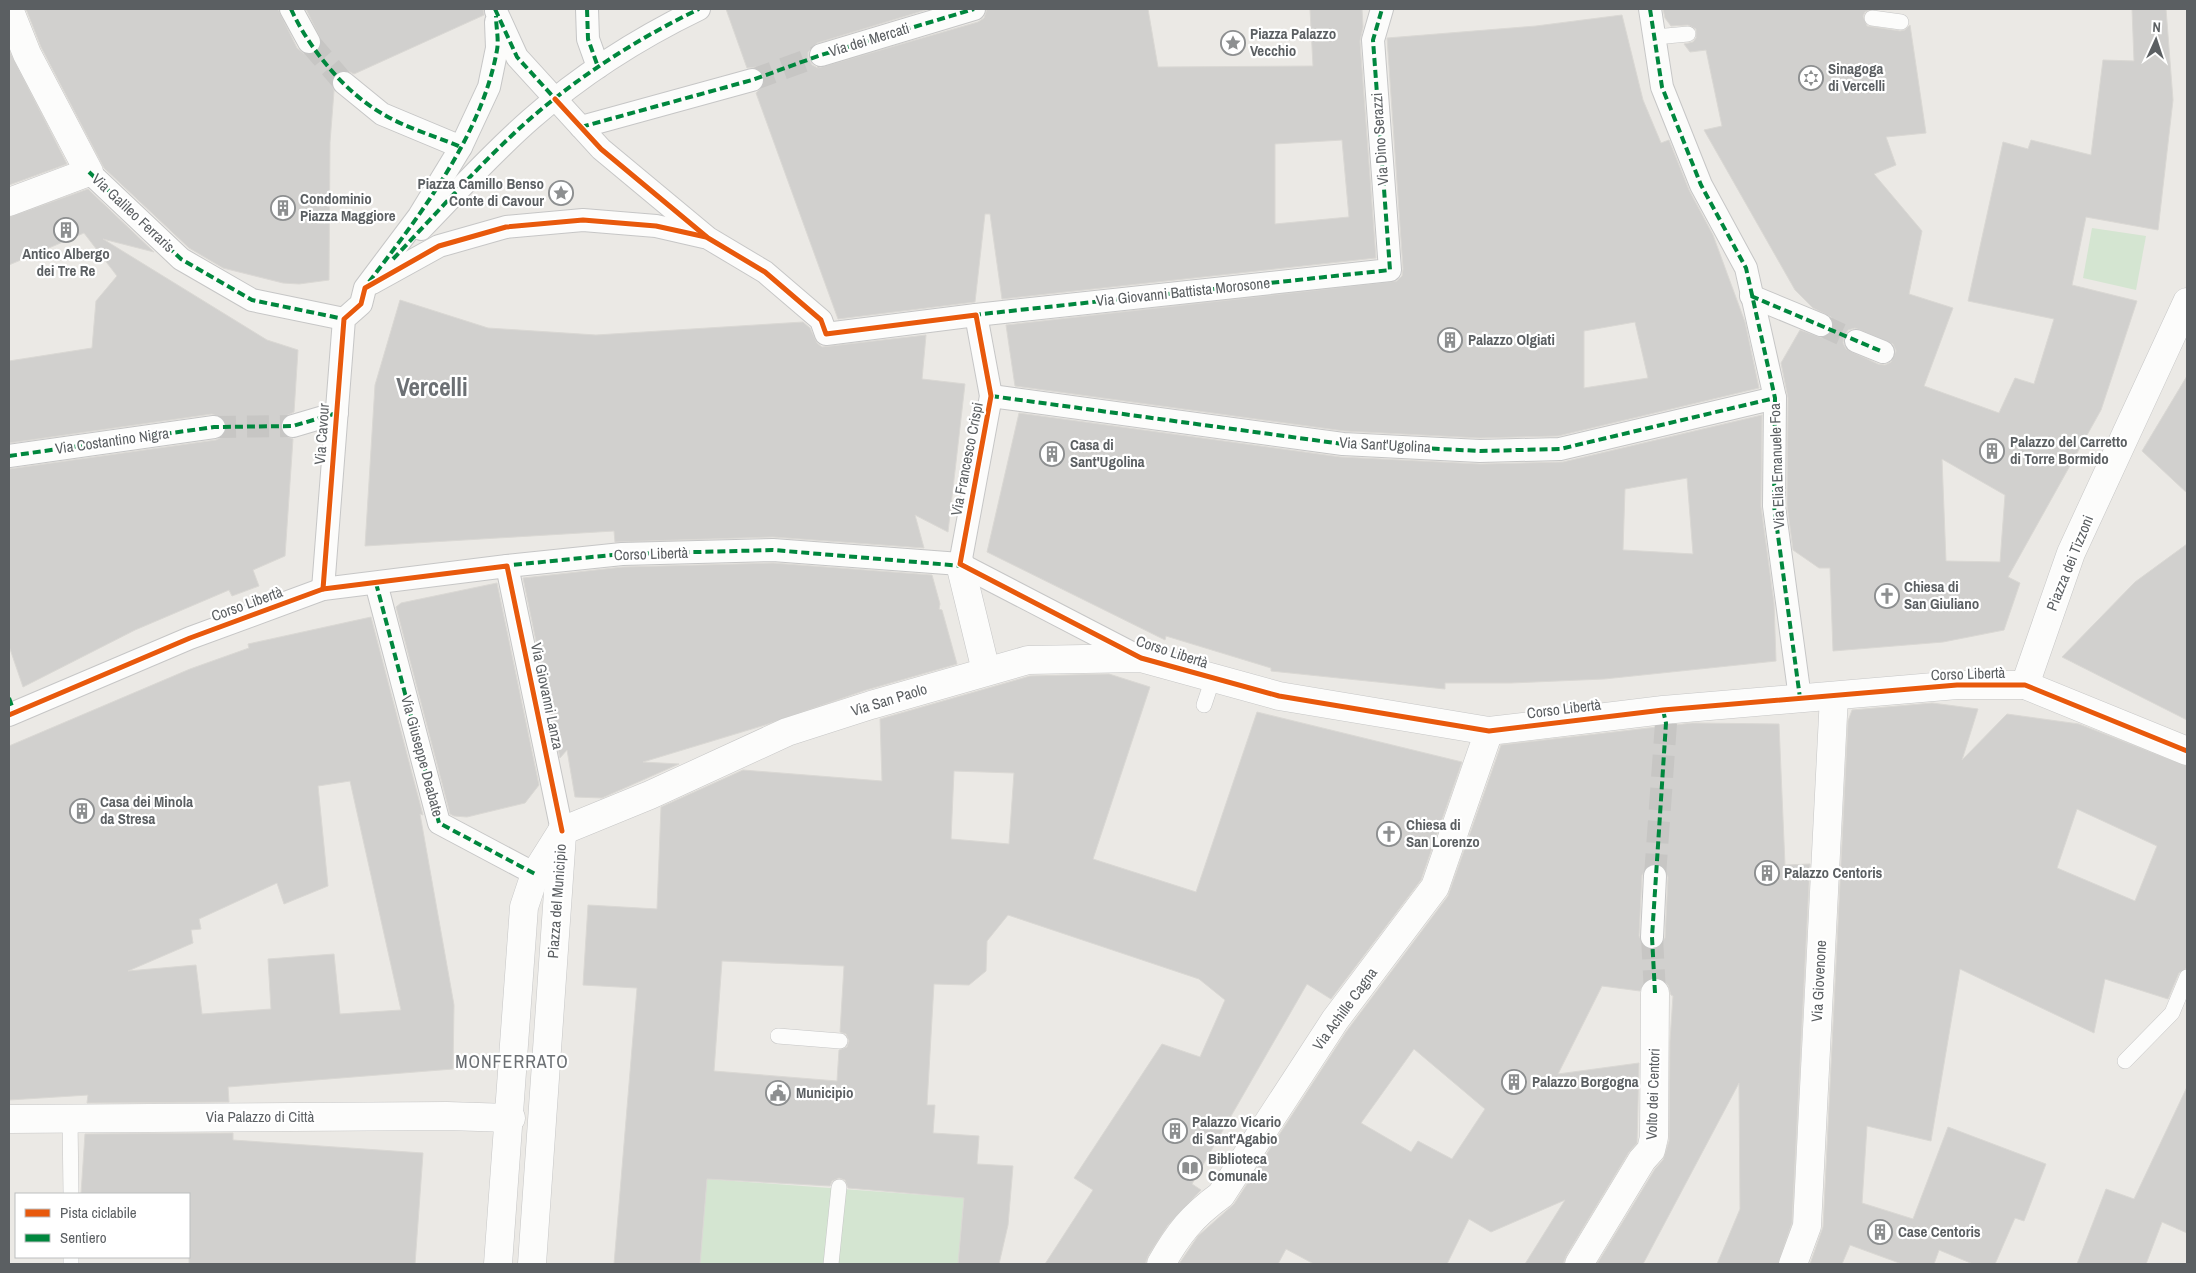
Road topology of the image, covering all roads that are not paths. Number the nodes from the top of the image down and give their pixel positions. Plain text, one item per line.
1 (9, 9) edge
2 (290, 9) edge
3 (586, 9) edge
4 (699, 9) edge
5 (974, 9) edge
6 (1382, 9) edge
7 (1650, 9) edge
8 (1872, 18) dead end
9 (1901, 22) dead end
10 (1688, 34) dead end
11 (1655, 37) junction
12 (309, 42) tunnel mouth
13 (821, 55) tunnel mouth
14 (598, 67) junction
15 (752, 80) tunnel mouth
16 (344, 83) tunnel mouth
17 (555, 99) junction
18 (581, 127) junction
19 (461, 147) junction
20 (89, 172) junction
21 (9, 202) edge
22 (708, 238) junction
23 (1390, 270) joint
24 (365, 288) junction
25 (1751, 296) junction
26 (2187, 303) edge
27 (976, 315) junction
28 (344, 319) junction
29 (1821, 325) tunnel mouth
30 (1856, 341) tunnel mouth
31 (1883, 352) dead end
32 (991, 396) junction
33 (1775, 398) junction
34 (337, 413) junction
35 (293, 426) tunnel mouth
36 (214, 427) tunnel mouth
37 (9, 456) edge
38 (960, 564) junction
39 (507, 566) junction
40 (376, 583) junction
41 (323, 589) junction
42 (1141, 658) junction
43 (986, 671) junction
44 (1213, 678) junction
45 (2025, 685) junction
46 (1834, 696) junction
47 (1800, 698) junction
48 (1204, 705) dead end
49 (10, 708) edge
50 (1488, 731) junction
51 (2187, 751) edge
52 (562, 831) junction
53 (535, 874) junction
54 (1655, 876) tunnel mouth
55 (1652, 937) tunnel mouth
56 (2187, 977) edge
57 (1655, 993) tunnel mouth
58 (778, 1036) dead end
59 (840, 1041) dead end
60 (2125, 1061) dead end
61 (70, 1118) junction
62 (511, 1118) junction
63 (9, 1119) edge
64 (839, 1187) dead end
65 (71, 1193) edge
66 (498, 1264) edge
67 (532, 1264) edge
68 (831, 1264) edge
69 (1161, 1264) edge
70 (1579, 1264) edge
71 (1793, 1264) edge

1 - 20 street, Via Galileo Ferraris
2 - 12 street
3 - 14 street
4 - 14 street
5 - 13 street, Via dei Mercati
6 - 23 street, Via Dino Serazzi
7 - 11 street, Via Elia Emanuele Foa
8 - 9 lane
10 - 11 lane
11 - 25 street, Via Elia Emanuele Foa
14 - 17 street
15 - 18 street
16 - 19 street
17 - 18 street
17 - 19 street
17 - 24 street
18 - 22 street
19 - 24 street
20 - 21 street
20 - 28 street, Via Galileo Ferraris
22 - 24 street
22 - 27 street
23 - 27 street, Via Giovanni Battista Morosone
24 - 28 street
25 - 29 street
25 - 33 street, Via Elia Emanuele Foa
26 - 45 street, Piazza dei Tizzoni
27 - 32 street, Via Francesco Crispi
28 - 34 street, Via Cavour
30 - 31 street
32 - 33 street, Via Sant'Ugolina
32 - 38 street, Via Francesco Crispi
33 - 47 street, Via Elia Emanuele Foa
34 - 35 street
34 - 41 street, Via Cavour
36 - 37 street, Via Costantino Nigra
38 - 39 street, Corso Libertà
38 - 42 street, Corso Libertà
38 - 43 street
39 - 40 street, Corso Libertà
39 - 52 street, Via Giovanni Lanza
40 - 41 street, Corso Libertà
40 - 53 street, Via Giuseppe Deabate
41 - 49 street, Corso Libertà
42 - 43 street, Via San Paolo
42 - 44 street, Corso Libertà
43 - 52 street, Via San Paolo
44 - 48 lane
44 - 50 street, Corso Libertà
45 - 46 street, Corso Libertà
45 - 51 street, Corso Libertà
46 - 47 street, Corso Libertà
46 - 71 street, Via Giovenone
47 - 50 street, Corso Libertà
50 - 69 street, Via Achille Cagna
52 - 53 street, Piazza del Municipio
52 - 67 street, Piazza del Municipio
53 - 62 street, Piazza del Municipio
54 - 55 street
56 - 60 lane
57 - 70 street, Volto dei Centori
58 - 59 lane
61 - 62 street, Via Palazzo di Città
61 - 63 street, Via Palazzo di Città
61 - 65 lane
62 - 66 street, Piazza del Municipio
64 - 68 lane

